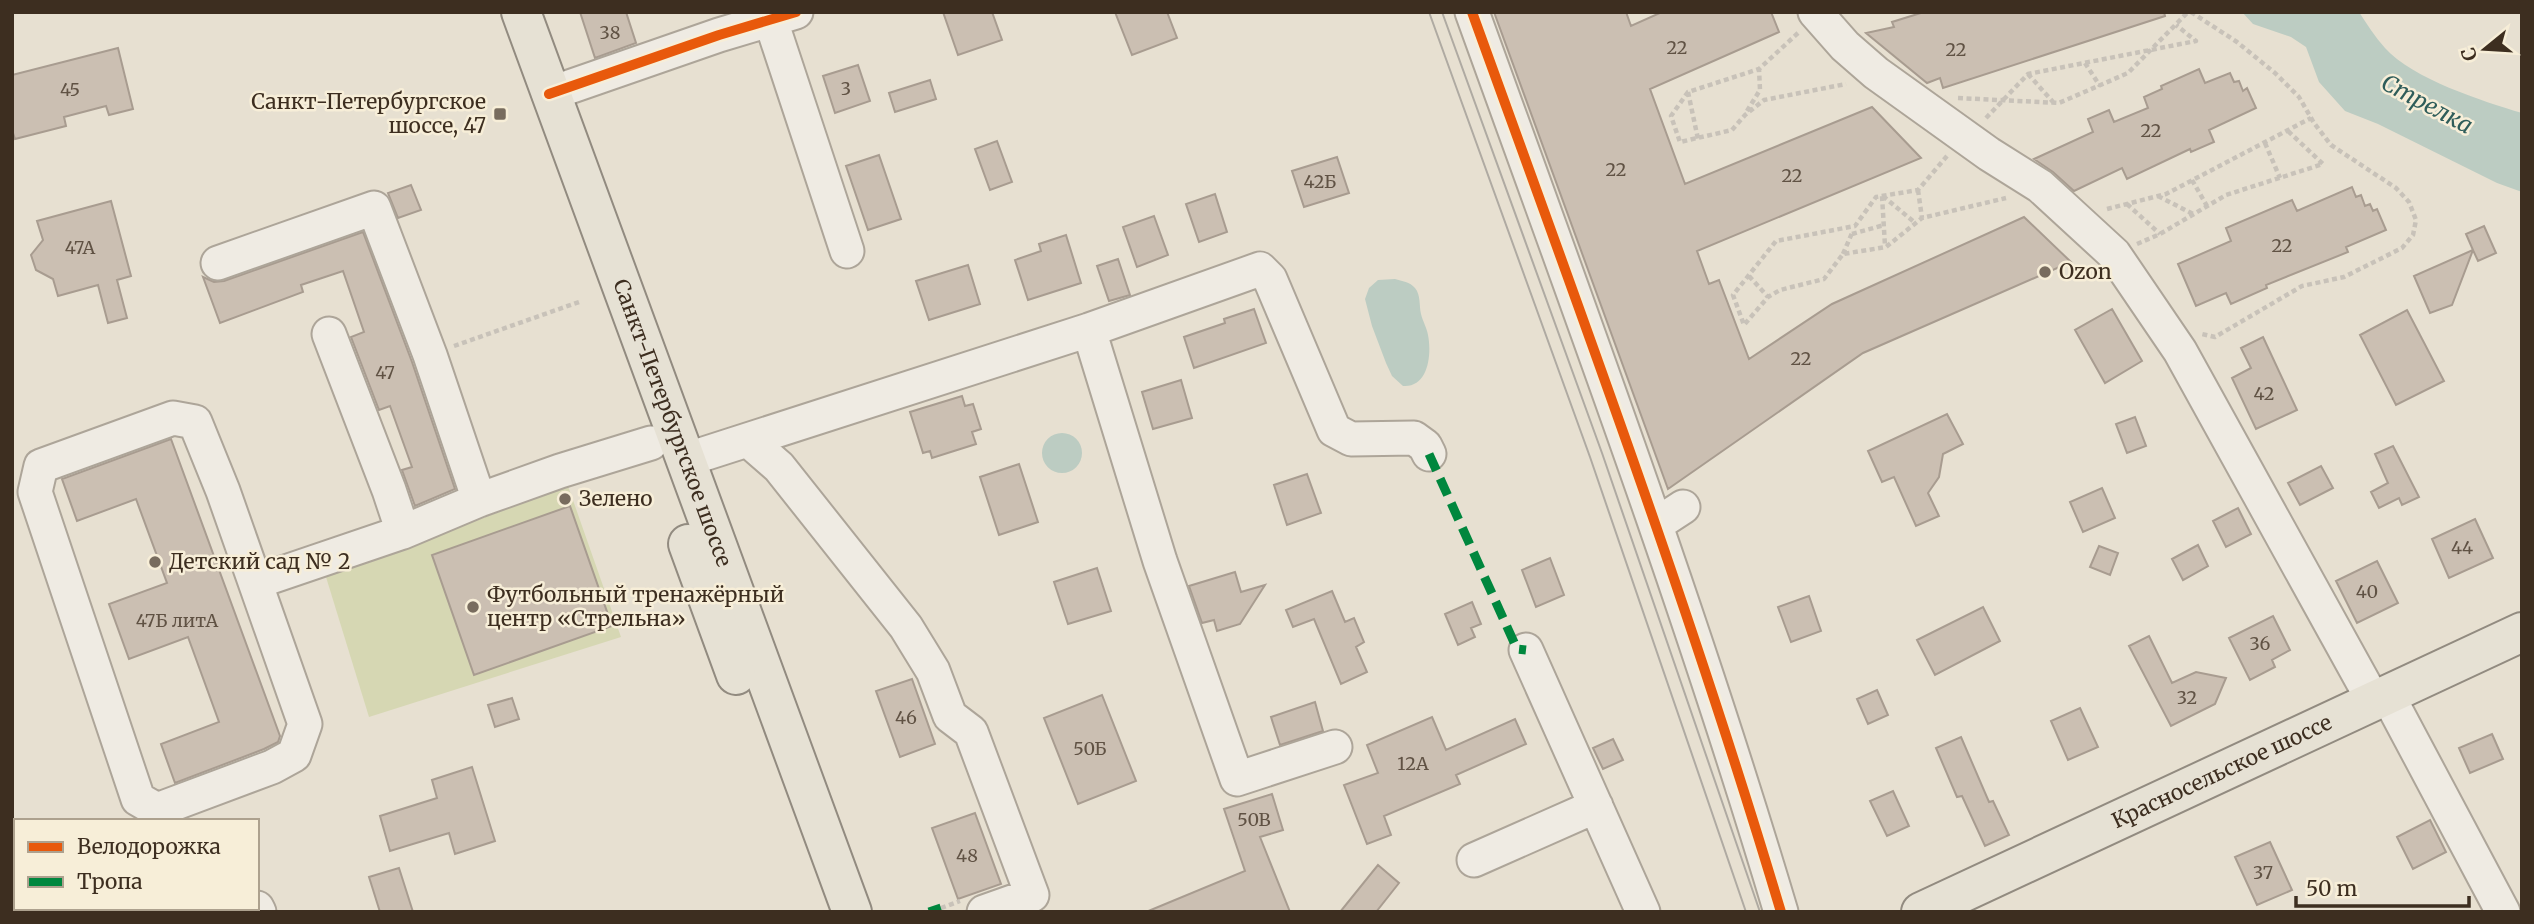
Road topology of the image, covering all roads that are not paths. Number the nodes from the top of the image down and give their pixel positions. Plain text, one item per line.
1 (495, 12) edge
2 (521, 12) edge
3 (1472, 12) edge
4 (1816, 14) edge
5 (784, 17) edge
6 (549, 94) junction
7 (847, 251) dead end
8 (218, 263) dead end
9 (1089, 330) junction
10 (329, 334) dead end
11 (748, 440) junction
12 (651, 443) junction
13 (1429, 454) dead end
14 (685, 460) junction
15 (480, 500) junction
16 (402, 532) junction
17 (256, 582) junction
18 (2522, 632) edge
19 (1526, 650) dead end
20 (2380, 697) junction
21 (1335, 747) dead end
22 (1596, 806) junction
23 (1474, 860) dead end
24 (824, 912) edge
25 (852, 912) edge
26 (984, 912) edge
27 (1643, 912) edge
28 (1781, 912) edge
29 (1921, 912) edge
30 (2502, 912) edge

1 - 12 main road, Санкт-Петербургское шоссе
2 - 6 main road, Санкт-Петербургское шоссе
3 - 28 street
4 - 20 street
5 - 6 street
5 - 7 street
6 - 14 main road, Санкт-Петербургское шоссе
8 - 15 street
9 - 11 street
9 - 13 street
9 - 21 street
10 - 16 street
11 - 14 street
11 - 26 street
12 - 15 street
12 - 24 main road, Санкт-Петербургское шоссе
14 - 25 main road, Санкт-Петербургское шоссе
15 - 16 street
16 - 17 street
17 - 17 street
18 - 20 main road, Красносельское шоссе
19 - 22 street
20 - 29 main road, Красносельское шоссе
20 - 30 street
22 - 23 street
22 - 27 street

